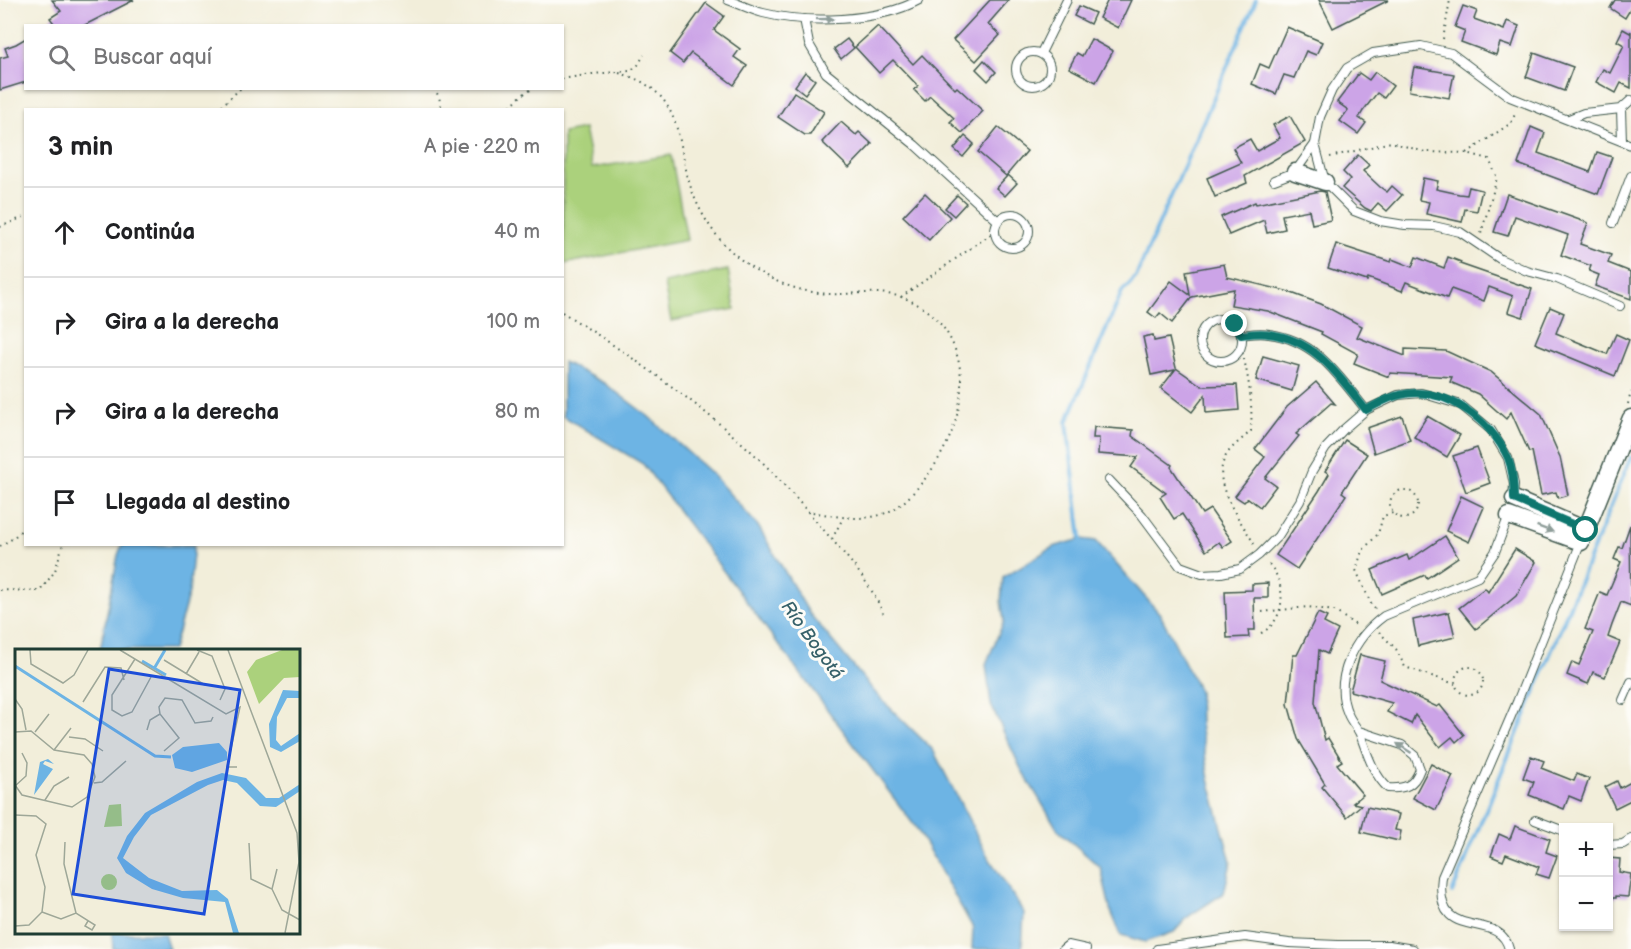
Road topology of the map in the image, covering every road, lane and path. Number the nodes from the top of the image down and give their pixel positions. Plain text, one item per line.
1 (728, 0) edge
2 (919, 0) edge
3 (1067, 0) edge
4 (1450, 0) edge
5 (804, 19) junction
6 (1440, 51) junction
7 (1041, 53) junction
8 (644, 55) dead end
9 (619, 73) junction
10 (564, 79) edge
11 (240, 90) edge
12 (435, 90) edge
13 (531, 90) edge
14 (1631, 100) edge
15 (1520, 101) junction
16 (219, 108) edge
17 (442, 108) edge
18 (508, 108) edge
19 (1621, 109) junction
20 (1569, 119) junction
21 (1626, 143) edge
22 (1315, 144) junction
23 (1467, 153) junction
24 (1318, 160) junction
25 (1295, 172) junction
26 (1631, 176) edge
27 (1274, 180) dead end
28 (1325, 182) junction
29 (24, 217) edge
30 (998, 221) junction
31 (1613, 223) dead end
32 (0, 227) edge
33 (994, 232) junction
34 (1477, 245) junction
35 (901, 297) junction
36 (1620, 306) dead end
37 (564, 313) edge
38 (1241, 335) junction
39 (1241, 347) junction
40 (1366, 410) junction
41 (1631, 418) edge
42 (1109, 480) dead end
43 (1514, 499) junction
44 (807, 511) junction
45 (1394, 513) junction
46 (1509, 516) junction
47 (843, 518) junction
48 (24, 528) edge
49 (1583, 536) junction
50 (832, 540) junction
51 (0, 546) edge
52 (62, 546) edge
53 (1259, 555) junction
54 (0, 590) edge
55 (1280, 609) junction
56 (1262, 612) dead end
57 (883, 613) dead end
58 (1384, 616) junction
59 (1371, 625) junction
60 (1261, 633) dead end
61 (1361, 638) junction
62 (1631, 682) edge
63 (1455, 684) junction
64 (1623, 700) dead end
65 (1359, 731) junction
66 (1535, 820) dead end
67 (1559, 829) edge
68 (1631, 839) edge
69 (1613, 845) edge
70 (1063, 949) edge
71 (1086, 949) edge
72 (1157, 949) edge
73 (1413, 949) edge
74 (1509, 949) edge

1 - 5 lane
5 -> 2 lane
3 - 7 lane
4 - 6 path
5 - 30 lane
6 - 15 lane
6 - 22 lane
7 - 7 lane
8 - 9 path
9 - 10 path
9 - 35 path
11 - 16 path
12 - 17 path
13 - 18 path
14 - 19 lane
15 - 20 lane
15 - 23 path
19 - 20 lane
19 - 21 lane
20 - 21 lane
22 - 24 lane
22 - 25 lane
23 - 24 path
23 - 34 path
24 - 28 lane
25 - 27 lane
25 - 28 street
26 - 31 lane
28 - 34 lane
29 - 32 path
30 - 33 lane
30 - 33 lane
33 - 35 path
34 - 36 lane
35 - 47 path
37 - 44 path
38 - 39 lane
38 - 39 lane
38 - 40 lane
39 - 53 path
40 - 43 lane
40 - 53 lane
41 - 49 street
42 - 53 lane
43 - 46 lane
43 - 49 street
44 - 47 path
44 - 50 path
45 - 45 path
45 - 58 path
46 -> 49 street
46 - 58 lane
47 - 50 path
48 - 51 path
49 - 74 lane
50 - 57 path
52 - 54 path
53 - 55 path
55 - 56 path
55 - 60 path
55 - 61 path
58 - 59 lane
59 - 61 lane
59 - 63 path
61 - 65 lane
62 - 64 lane
63 - 63 path
65 -> 65 lane
66 - 67 lane
68 - 69 lane
70 - 71 lane
72 - 73 lane

